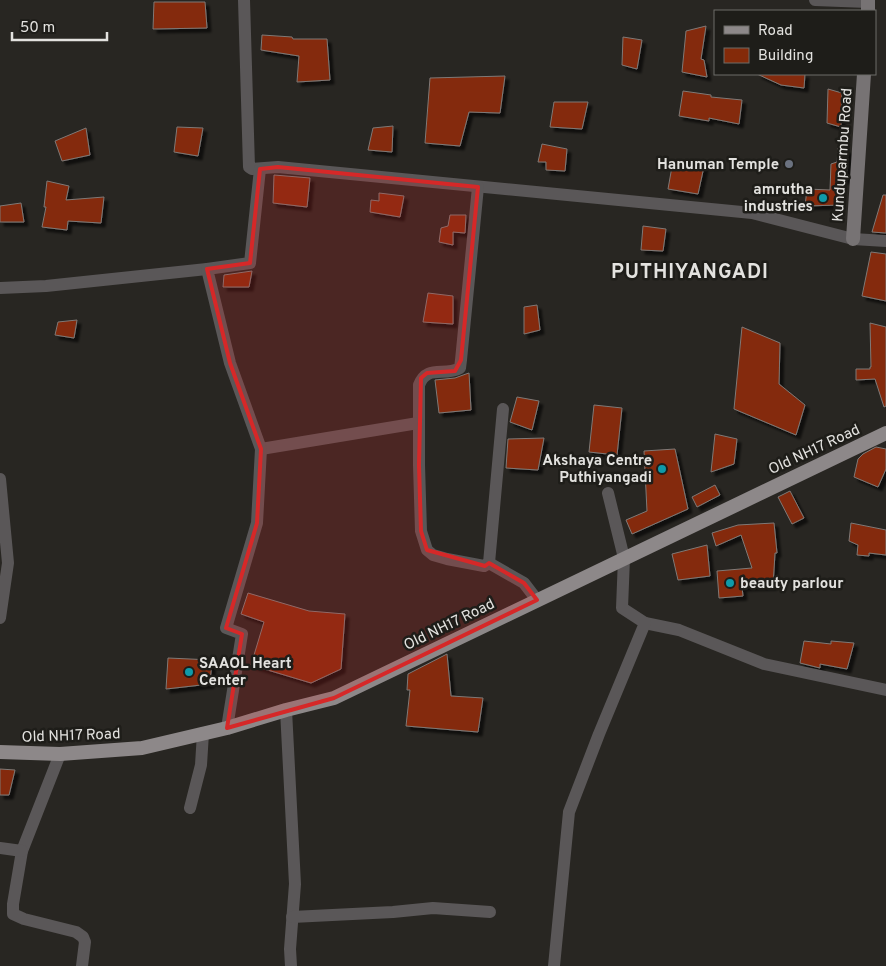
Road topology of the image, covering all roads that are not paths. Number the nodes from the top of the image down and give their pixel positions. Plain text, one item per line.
1 (244, 0) edge
2 (814, 0) edge
3 (868, 5) edge
4 (864, 75) edge
5 (260, 169) junction
6 (478, 187) junction
7 (854, 239) junction
8 (886, 241) edge
9 (207, 269) junction
10 (0, 288) edge
11 (504, 409) dead end
12 (418, 422) junction
13 (886, 432) edge
14 (261, 450) junction
15 (0, 479) edge
16 (608, 493) dead end
17 (624, 558) junction
18 (489, 564) junction
19 (537, 600) junction
20 (0, 618) edge
21 (645, 623) junction
22 (886, 690) edge
23 (286, 710) junction
24 (227, 728) junction
25 (203, 733) junction
26 (0, 752) edge
27 (60, 754) junction
28 (190, 808) dead end
29 (0, 848) edge
30 (22, 851) junction
31 (490, 912) dead end
32 (292, 916) junction
33 (82, 966) edge
34 (290, 966) edge
35 (554, 966) edge

1 - 5 street
2 - 3 street
4 - 7 main road, Kunduparmbu Road
5 - 6 street
5 - 9 street
6 - 7 street
6 - 12 street
7 - 8 street
9 - 10 street
9 - 14 street
11 - 18 street
12 - 14 street
12 - 18 street
13 - 17 main road, Old NH17 Road
14 - 24 street
15 - 20 street
16 - 17 street
17 - 19 main road, Old NH17 Road
17 - 21 street
18 - 19 street
19 - 23 main road, Old NH17 Road
21 - 22 street
21 - 35 street
23 - 24 main road, Old NH17 Road
23 - 32 street
24 - 25 main road, Old NH17 Road
25 - 27 main road, Old NH17 Road
25 - 28 street
26 - 27 main road, Old NH17 Road
27 - 30 street
29 - 30 street
30 - 33 street
31 - 32 street
32 - 34 street

